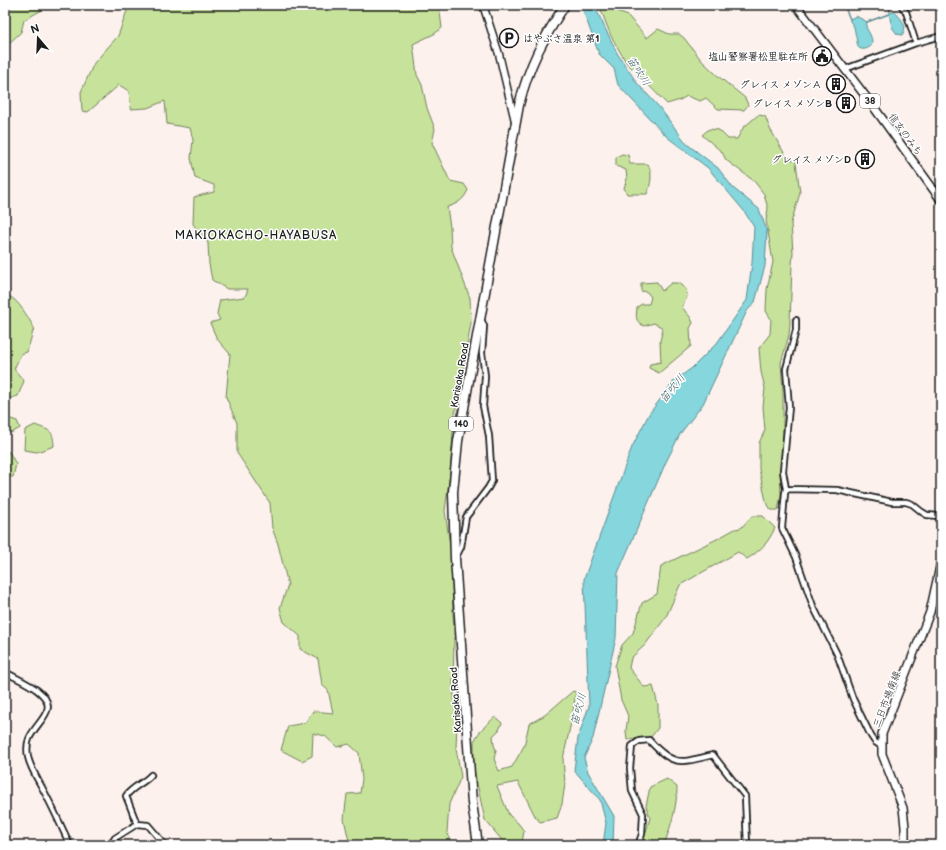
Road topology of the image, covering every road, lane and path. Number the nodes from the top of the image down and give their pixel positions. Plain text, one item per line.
1 (483, 5) edge
2 (565, 5) edge
3 (796, 5) edge
4 (901, 5) edge
5 (941, 36) edge
6 (916, 43) junction
7 (845, 69) junction
8 (515, 121) junction
9 (941, 200) edge
10 (480, 315) junction
11 (796, 320) dead end
12 (786, 489) junction
13 (941, 520) edge
14 (455, 558) junction
15 (941, 562) edge
16 (5, 672) edge
17 (881, 746) junction
18 (151, 774) dead end
19 (138, 824) junction
20 (70, 845) edge
21 (110, 845) edge
22 (165, 845) edge
23 (478, 845) edge
24 (638, 845) edge
25 (747, 845) edge
26 (905, 845) edge

1 - 8 street
2 - 8 highway, Karisaka Road / 140
3 - 7 main road, 信玄のみち / 38
4 - 6 street
5 - 6 street
6 - 7 street
7 - 9 main road, 信玄のみち / 38
8 - 10 highway, Karisaka Road / 140
10 - 14 highway, Karisaka Road / 140
10 - 14 street
11 - 12 street
12 - 13 street
12 - 17 street
14 - 23 highway, Karisaka Road / 140
15 - 17 main road, 三日市場南線
16 - 20 street
17 - 26 main road, 三日市場南線
18 - 19 street
19 - 21 street
19 - 22 street
24 - 25 street

